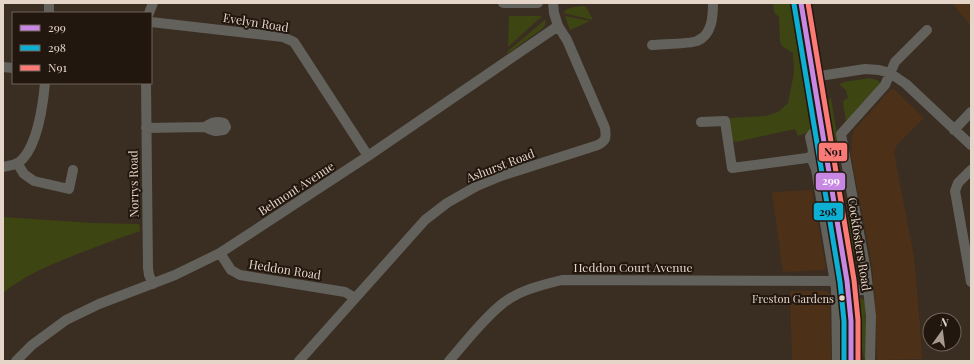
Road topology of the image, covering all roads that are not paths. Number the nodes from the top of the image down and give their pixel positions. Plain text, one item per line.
1 (503, 3) edge
2 (538, 3) edge
3 (553, 3) edge
4 (713, 3) edge
5 (801, 3) edge
6 (152, 22) edge
7 (558, 26) junction
8 (927, 30) dead end
9 (652, 45) dead end
10 (890, 73) junction
11 (814, 77) junction
12 (45, 84) edge
13 (146, 84) edge
14 (971, 112) edge
15 (701, 122) dead end
16 (206, 127) dead end
17 (146, 128) junction
18 (954, 130) junction
19 (822, 131) junction
20 (971, 145) edge
21 (368, 156) junction
22 (811, 157) junction
23 (17, 163) junction
24 (3, 167) edge
25 (73, 170) dead end
26 (971, 170) edge
27 (220, 253) junction
28 (971, 282) edge
29 (153, 284) junction
30 (844, 285) junction
31 (868, 289) junction
32 (355, 298) junction
33 (16, 361) edge
34 (299, 361) edge
35 (449, 361) edge
36 (837, 361) edge
37 (851, 361) edge
38 (870, 361) edge

1 - 2 street
3 - 7 street
4 - 9 street
5 - 11 main road, Cockfosters Road
6 - 21 street, Evelyn Road
7 - 21 street, Belmont Avenue
7 - 32 street, Ashurst Road
8 - 10 street
10 - 11 street
10 - 18 street
10 - 31 street, Cockfosters Road
11 - 19 main road, Cockfosters Road
12 - 23 street
13 - 17 street, Norrys Road
14 - 18 street
15 - 22 street
16 - 17 street
17 - 29 street, Norrys Road
18 - 20 street
19 - 22 street, Cockfosters Road
19 - 30 main road, Cockfosters Road
21 - 27 street, Belmont Avenue
22 - 30 street, Cockfosters Road
23 - 24 street
23 - 25 street
26 - 28 street
27 - 29 street, Belmont Avenue
27 - 32 street, Heddon Road
29 - 33 street, Belmont Avenue
30 - 31 street, Heddon Court Avenue
30 - 35 street, Heddon Court Avenue
30 - 36 street, Cockfosters Road
30 - 37 main road, Cockfosters Road
31 - 38 street, Cockfosters Road
32 - 34 street, Ashurst Road

